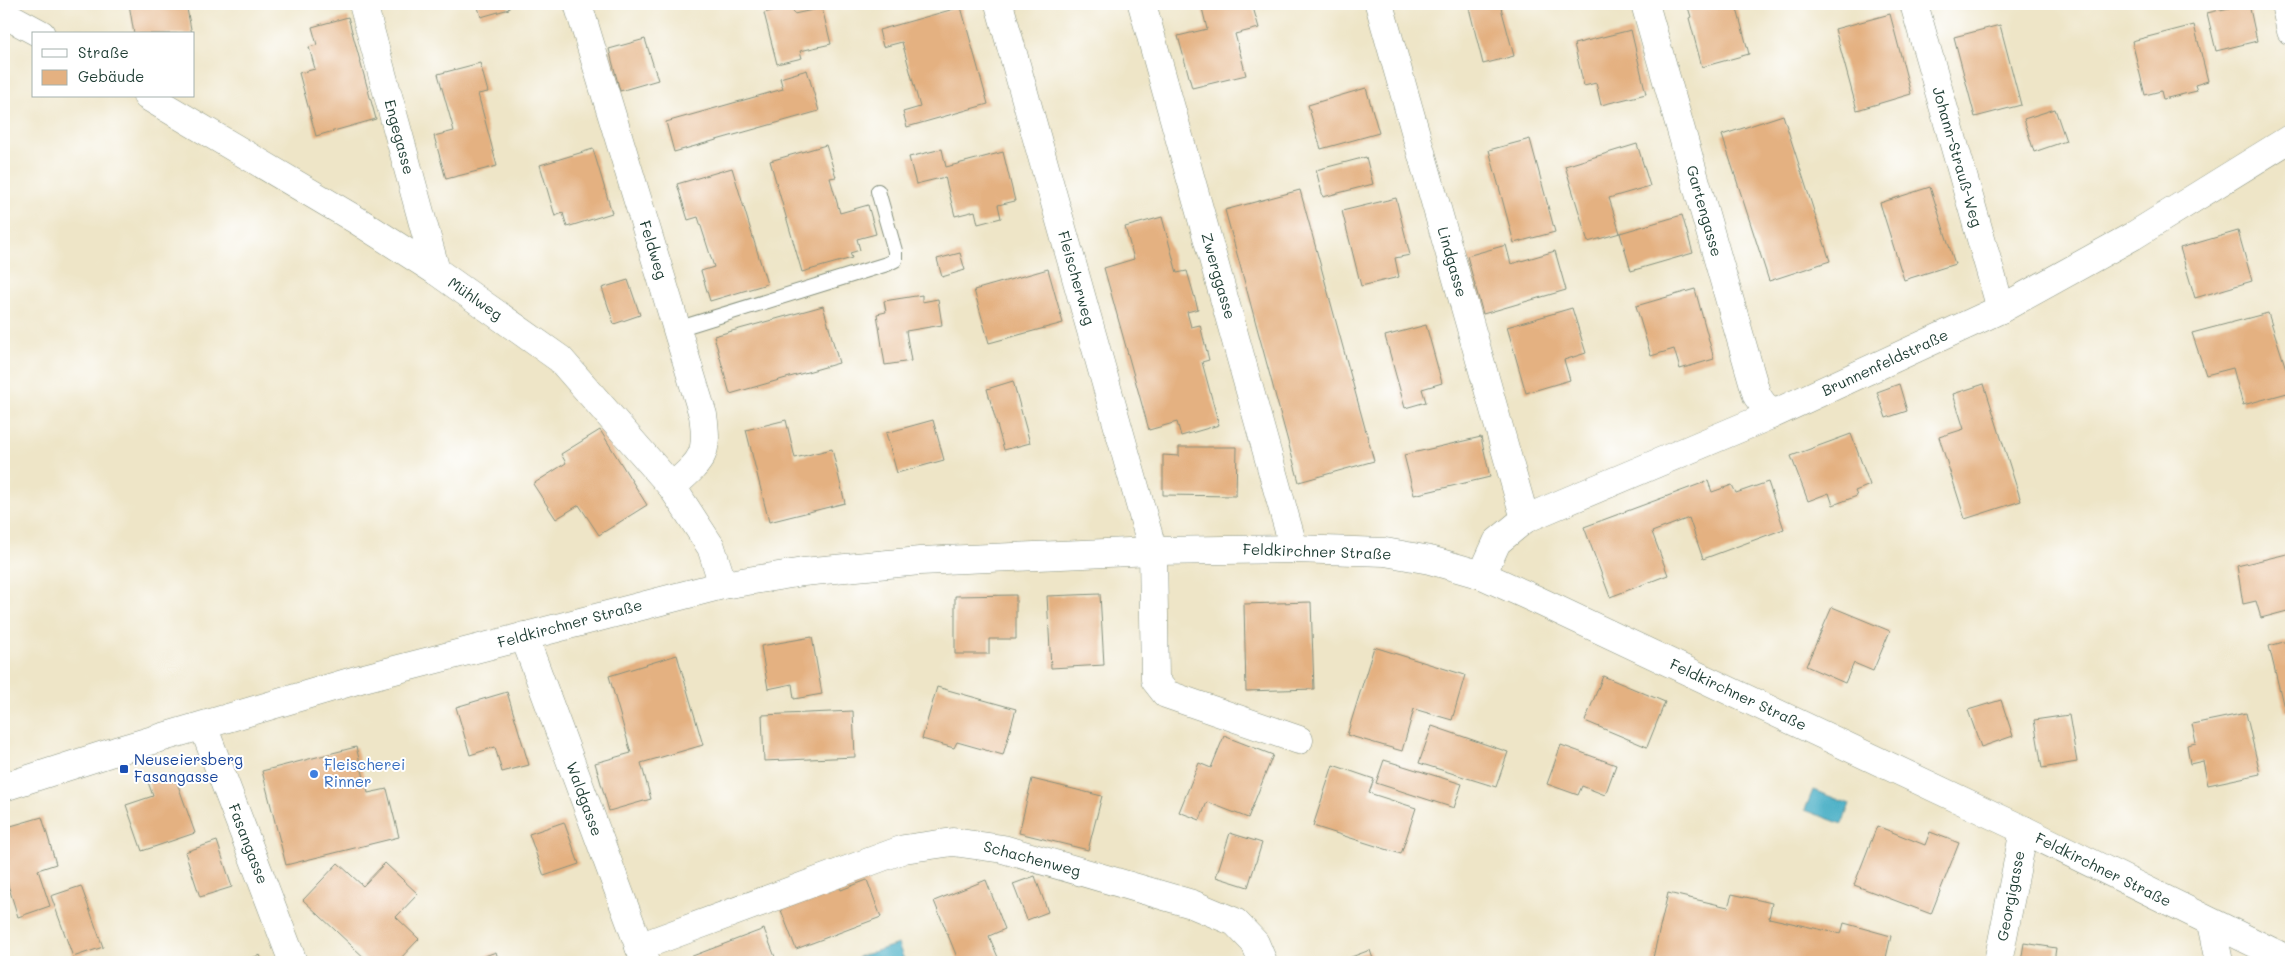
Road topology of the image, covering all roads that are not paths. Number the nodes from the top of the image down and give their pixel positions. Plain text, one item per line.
1 (363, 4) edge
2 (578, 4) edge
3 (999, 4) edge
4 (1142, 4) edge
5 (1379, 4) edge
6 (1645, 4) edge
7 (1914, 4) edge
8 (2285, 4) edge
9 (2291, 31) edge
10 (150, 98) edge
11 (2291, 138) edge
12 (878, 191) dead end
13 (436, 271) junction
14 (2001, 309) junction
15 (677, 329) junction
16 (1771, 415) junction
17 (672, 487) junction
18 (1525, 519) junction
19 (1294, 549) junction
20 (1153, 551) junction
21 (1482, 575) junction
22 (723, 585) junction
23 (524, 636) junction
24 (203, 726) junction
25 (1300, 740) dead end
26 (4, 787) edge
27 (2024, 830) junction
28 (2211, 923) junction
29 (642, 954) edge
30 (2291, 961) edge
31 (293, 962) edge
32 (1263, 962) edge
33 (1998, 962) edge
34 (2219, 962) edge

1 - 13 street, Engegasse
2 - 15 street, Feldweg
3 - 20 street, Fleischerweg
4 - 19 street, Zwerggasse
5 - 18 street, Lindgasse
6 - 16 street, Gartengasse
7 - 14 street, Johann-Strauß-Weg
8 - 9 street
10 - 13 street, Mühlweg
11 - 14 street, Brunnenfeldstraße
12 - 15 lane
13 - 17 street, Mühlweg
14 - 16 street, Brunnenfeldstraße
15 - 17 street, Feldweg
16 - 18 street, Brunnenfeldstraße
17 - 22 street, Mühlweg
18 - 21 street, Brunnenfeldstraße
19 - 20 street, Feldkirchner Straße
19 - 21 street, Feldkirchner Straße
20 - 22 street, Feldkirchner Straße
20 - 25 street
21 - 27 street, Feldkirchner Straße
22 - 23 street, Feldkirchner Straße
23 - 24 street, Feldkirchner Straße
23 - 29 street, Waldgasse
24 - 26 street, Feldkirchner Straße
24 - 31 street, Fasangasse
27 - 28 street, Feldkirchner Straße
27 - 33 street, Georgigasse
28 - 30 street, Feldkirchner Straße
28 - 34 street
29 - 32 street, Schachenweg

